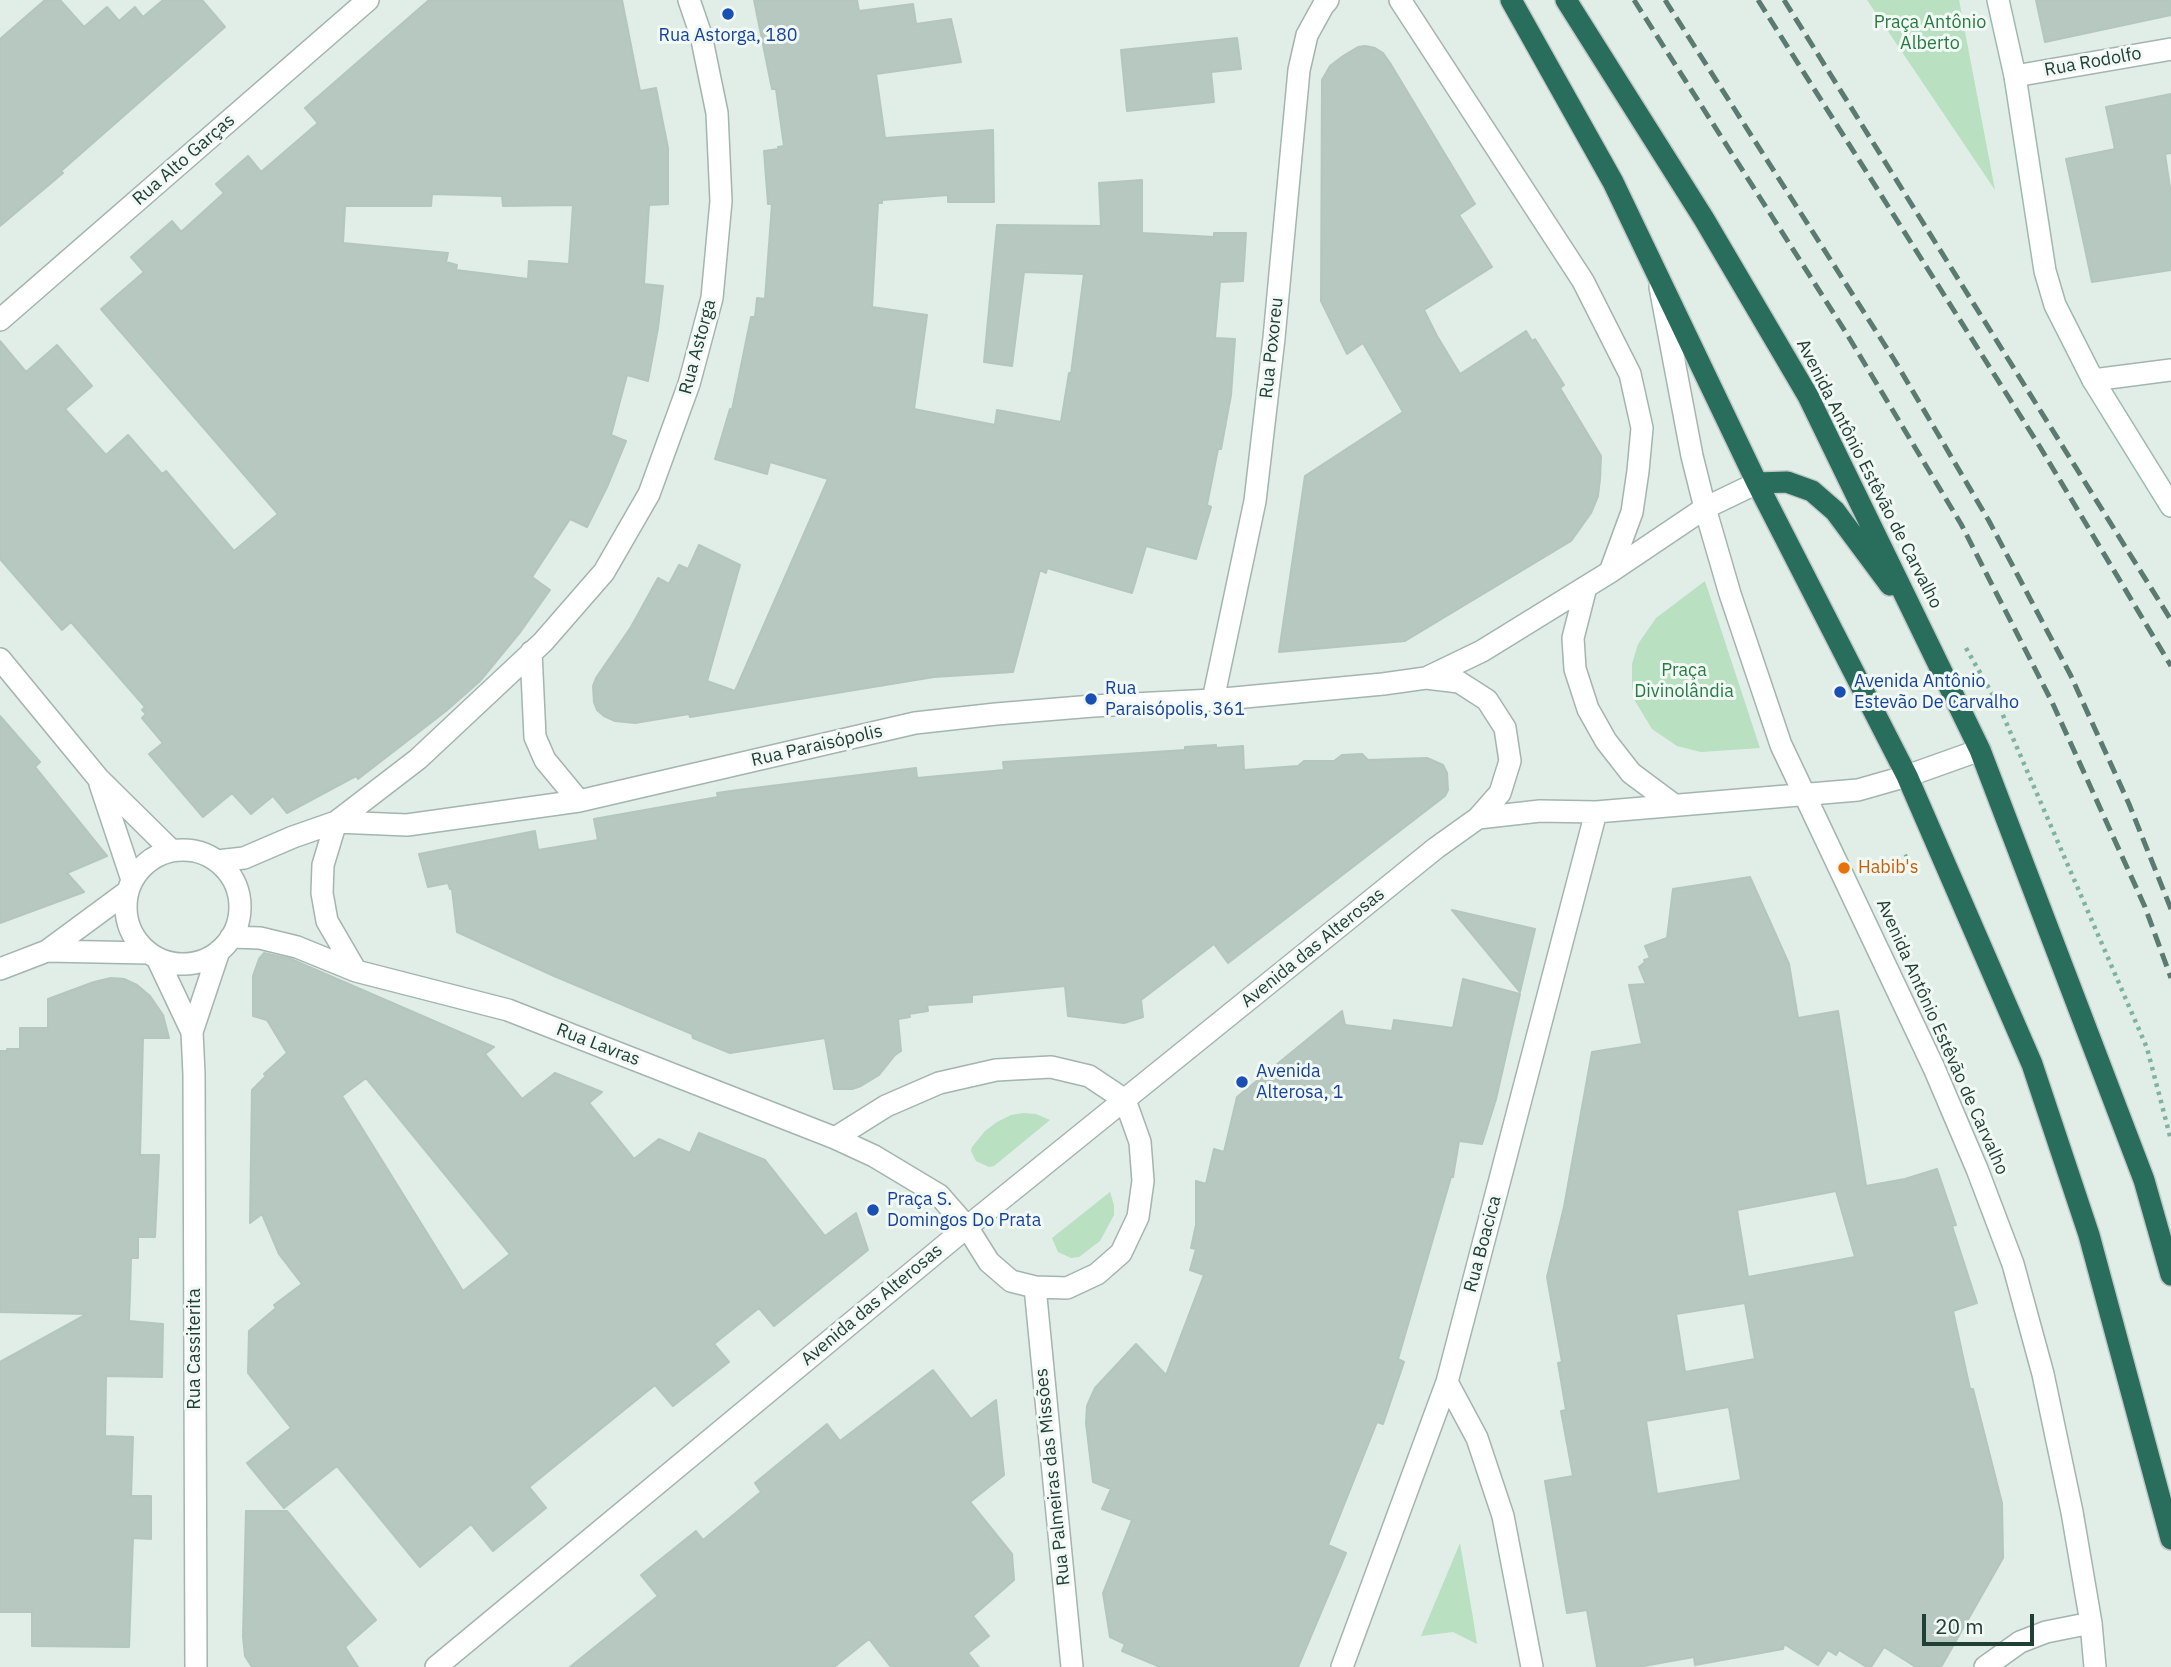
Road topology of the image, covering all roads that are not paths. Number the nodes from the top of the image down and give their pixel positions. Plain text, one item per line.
1 (368, 0) edge
2 (689, 0) edge
3 (1328, 0) edge
4 (1400, 0) edge
5 (1511, 0) edge
6 (1566, 0) edge
7 (1998, 0) edge
8 (2171, 49) edge
9 (2015, 76) junction
10 (1658, 278) junction
11 (0, 320) edge
12 (2171, 370) edge
13 (2093, 380) junction
14 (1757, 483) junction
15 (2171, 506) edge
16 (1705, 509) junction
17 (1610, 572) junction
18 (1586, 587) junction
19 (1922, 629) junction
20 (531, 652) junction
21 (0, 659) edge
22 (1426, 678) junction
23 (1213, 700) junction
24 (1980, 750) junction
25 (1907, 776) junction
26 (98, 778) junction
27 (1804, 795) junction
28 (579, 801) junction
29 (1674, 805) junction
30 (1596, 812) junction
31 (1478, 818) junction
32 (336, 822) junction
33 (172, 851) junction
34 (217, 861) junction
35 (130, 886) junction
36 (225, 944) junction
37 (47, 951) junction
38 (153, 955) junction
39 (0, 969) edge
40 (356, 971) junction
41 (192, 1032) junction
42 (1125, 1100) junction
43 (835, 1138) junction
44 (967, 1227) junction
45 (2171, 1275) edge
46 (1035, 1287) junction
47 (1447, 1382) junction
48 (2171, 1539) edge
49 (2091, 1623) junction
50 (196, 1667) edge
51 (436, 1667) edge
52 (1072, 1667) edge
53 (1342, 1667) edge
54 (1532, 1667) edge
55 (1985, 1667) edge
56 (2095, 1667) edge

1 - 11 street, Rua Alto Garças
2 - 20 street, Rua Astorga
3 - 23 street, Rua Poxoreu
4 - 17 street
5 - 10 highway, Avenida Antônio Estêvão de Carvalho
6 - 19 highway, Avenida Antônio Estêvão de Carvalho
7 - 9 street
8 - 9 street, Rua Rodolfo
9 - 13 street
10 - 14 highway, Avenida Antônio Estêvão de Carvalho
10 - 16 street, Avenida Antônio Estêvão de Carvalho
12 - 13 street
13 - 15 street
14 - 16 street
14 - 19 highway
14 - 25 highway, Avenida Antônio Estêvão de Carvalho
16 - 17 street
16 - 27 street, Avenida Antônio Estêvão de Carvalho
17 - 18 street
18 - 22 street
18 - 29 street
19 - 24 highway, Avenida Antônio Estêvão de Carvalho
20 - 28 street
20 - 32 street, Rua Astorga
21 - 26 street
22 - 23 street, Rua Paraisópolis
22 - 31 street, Avenida das Alterosas
23 - 28 street, Rua Paraisópolis
24 - 25 street, Avenida das Alterosas
24 - 45 highway, Avenida Antônio Estêvão de Carvalho
25 - 27 street, Avenida das Alterosas
25 - 48 highway, Avenida Antônio Estêvão de Carvalho
26 - 33 street
26 - 35 street
27 - 29 street, Avenida das Alterosas
27 - 49 street, Avenida Antônio Estêvão de Carvalho
28 - 32 street, Rua Paraisópolis
29 - 30 street, Avenida das Alterosas
30 - 31 street, Avenida das Alterosas
30 - 47 street, Rua Boacica
31 - 42 street, Avenida das Alterosas
32 - 34 street, Rua Paraisópolis
32 - 40 street
33 - 34 street
33 - 35 street
34 - 36 street
35 - 37 street
35 - 38 street
36 - 38 street
36 - 40 street, Rua Lavras
36 - 41 street, Rua Cassiterita
37 - 38 street
37 - 39 street
38 - 41 street, Rua Cassiterita
40 - 43 street, Rua Lavras
41 - 50 street, Rua Cassiterita
42 - 43 street
42 - 44 street, Avenida das Alterosas
42 - 46 street
43 - 44 street, Rua Lavras
44 - 46 street, Rua Lavras
44 - 51 street, Avenida das Alterosas
46 - 52 street, Rua Palmeiras das Missões
47 - 53 street, Rua Boacica
47 - 54 street
49 - 55 street
49 - 56 street, Avenida Antônio Estêvão de Carvalho

